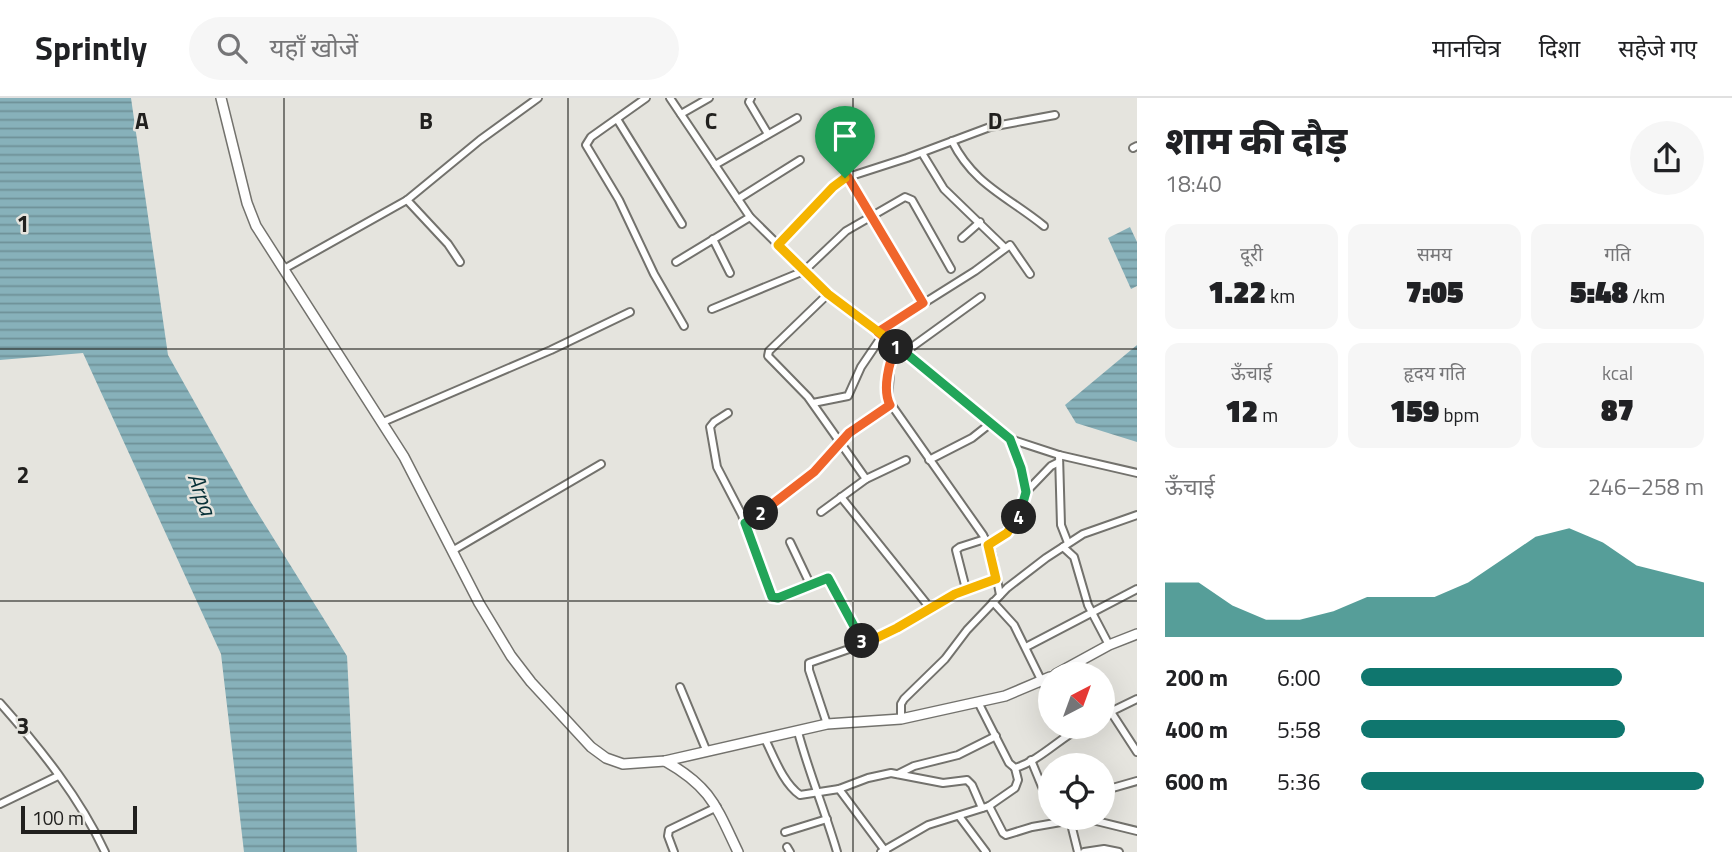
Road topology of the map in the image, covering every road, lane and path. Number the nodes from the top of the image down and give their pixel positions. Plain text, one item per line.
1 (221, 98) edge
2 (538, 98) edge
3 (646, 98) edge
4 (670, 98) edge
5 (709, 98) edge
6 (751, 98) edge
7 (681, 114) junction
8 (1055, 115) dead end
9 (797, 118) dead end
10 (617, 119) junction
11 (768, 134) junction
12 (952, 141) junction
13 (922, 153) junction
14 (800, 160) dead end
15 (715, 165) junction
16 (848, 177) junction
17 (738, 199) junction
18 (407, 200) junction
19 (870, 216) junction
20 (750, 217) junction
21 (980, 222) junction
22 (682, 224) dead end
23 (1044, 226) dead end
24 (962, 238) dead end
25 (713, 239) junction
26 (778, 245) junction
27 (1005, 248) junction
28 (460, 262) dead end
29 (676, 262) dead end
30 (284, 268) junction
31 (951, 269) dead end
32 (804, 271) junction
33 (730, 273) dead end
34 (1030, 274) dead end
35 (828, 294) junction
36 (981, 297) dead end
37 (923, 303) junction
38 (712, 309) dead end
39 (630, 313) dead end
40 (684, 326) dead end
41 (880, 334) junction
42 (897, 346) junction
43 (905, 352) junction
44 (813, 403) junction
45 (890, 405) junction
46 (728, 413) dead end
47 (383, 422) junction
48 (991, 423) junction
49 (1010, 439) junction
50 (841, 443) junction
51 (1059, 459) junction
52 (906, 460) dead end
53 (929, 460) junction
54 (601, 464) dead end
55 (1137, 473) edge
56 (866, 479) junction
57 (1026, 492) junction
58 (841, 497) junction
59 (821, 512) dead end
60 (1137, 515) edge
61 (745, 523) junction
62 (790, 542) dead end
63 (987, 542) junction
64 (1066, 545) junction
65 (452, 551) junction
66 (996, 579) junction
67 (810, 584) junction
68 (966, 589) junction
69 (1137, 589) edge
70 (1000, 595) junction
71 (993, 602) junction
72 (930, 608) junction
73 (1092, 614) junction
74 (1137, 634) edge
75 (864, 644) junction
76 (1109, 645) junction
77 (1026, 647) junction
78 (1078, 662) edge
79 (1038, 666) edge
80 (1038, 682) edge
81 (680, 687) dead end
82 (1137, 699) edge
83 (978, 702) junction
84 (2, 708) edge
85 (1115, 710) edge
86 (1115, 718) edge
87 (901, 719) junction
88 (827, 724) junction
89 (798, 732) junction
90 (996, 736) junction
91 (765, 739) junction
92 (1062, 739) edge
93 (707, 752) junction
94 (1137, 752) edge
95 (1031, 760) junction
96 (665, 761) junction
97 (1014, 768) junction
98 (898, 774) junction
99 (58, 776) junction
100 (1038, 776) edge
101 (1137, 781) edge
102 (1115, 787) edge
103 (839, 789) junction
104 (817, 793) junction
105 (0, 804) edge
106 (717, 807) junction
107 (986, 807) junction
108 (959, 816) junction
109 (827, 819) junction
110 (1038, 825) edge
111 (1115, 825) edge
112 (1072, 830) edge
113 (1137, 831) edge
114 (785, 832) dead end
115 (884, 851) edge
116 (106, 852) edge
117 (674, 852) edge
118 (738, 852) edge
119 (837, 852) edge
120 (986, 852) edge
121 (1078, 852) edge
122 (1084, 852) edge
123 (1119, 852) edge

1 - 30 street
2 - 18 street
3 - 10 street
4 - 7 street
5 - 7 street
6 - 11 street
7 - 15 street
8 - 12 street
9 - 11 street
10 - 22 street
10 - 40 street
11 - 15 street
12 - 13 street
12 - 23 street
13 - 16 street
13 - 21 street
14 - 17 street
15 - 17 street
16 - 19 street
16 - 26 street
17 - 20 street
18 - 28 street
18 - 30 street
19 - 31 street
19 - 32 street
19 - 37 street
20 - 25 street
20 - 26 street
21 - 24 street
21 - 27 street
25 - 29 street
25 - 33 street
26 - 32 street
27 - 34 street
27 - 37 street
30 - 47 street
32 - 35 street
32 - 38 street
35 - 41 street
35 - 44 street
36 - 43 street
37 - 41 street
39 - 47 street
41 - 42 street
41 - 44 street
42 - 43 street
42 - 45 street
43 - 48 street
44 - 50 street
45 - 50 street
45 - 53 street
46 - 61 street
47 - 65 street
48 - 49 street
48 - 53 street
49 - 51 street
49 - 57 street
50 - 56 street
50 - 61 street
51 - 55 street
51 - 57 street
51 - 64 street
52 - 56 street
53 - 63 street
54 - 65 street
56 - 58 street
57 - 63 street
58 - 59 street
58 - 72 street
60 - 64 street
61 - 67 street
62 - 67 street
63 - 66 street
63 - 68 street
64 - 70 street
64 - 73 street
65 - 96 street
66 - 68 street
66 - 70 street
67 - 75 street
68 - 72 street
69 - 73 street
70 - 71 street
71 - 77 street
71 - 87 street
72 - 75 street
73 - 76 street
73 - 77 street
74 - 76 street
75 - 88 street
76 - 78 street
77 - 79 street
80 - 83 street
81 - 93 street
82 - 85 street
83 - 87 street
83 - 90 street
84 - 99 street
86 - 94 street
87 - 88 street
88 - 89 street
89 - 91 street
89 - 104 street
90 - 97 street
90 - 98 street
91 - 93 street
91 - 104 street
92 - 95 street
93 - 96 street
95 - 97 street
95 - 100 street
96 - 106 street
97 - 107 street
98 - 103 street
98 - 107 street
99 - 105 street
99 - 116 street
101 - 102 street
103 - 104 street
103 - 115 street
104 - 109 street
106 - 117 street
106 - 118 street
107 - 108 street
107 - 110 street
108 - 115 street
108 - 120 street
109 - 114 street
109 - 119 street
111 - 113 street
112 - 121 street
122 - 123 street

